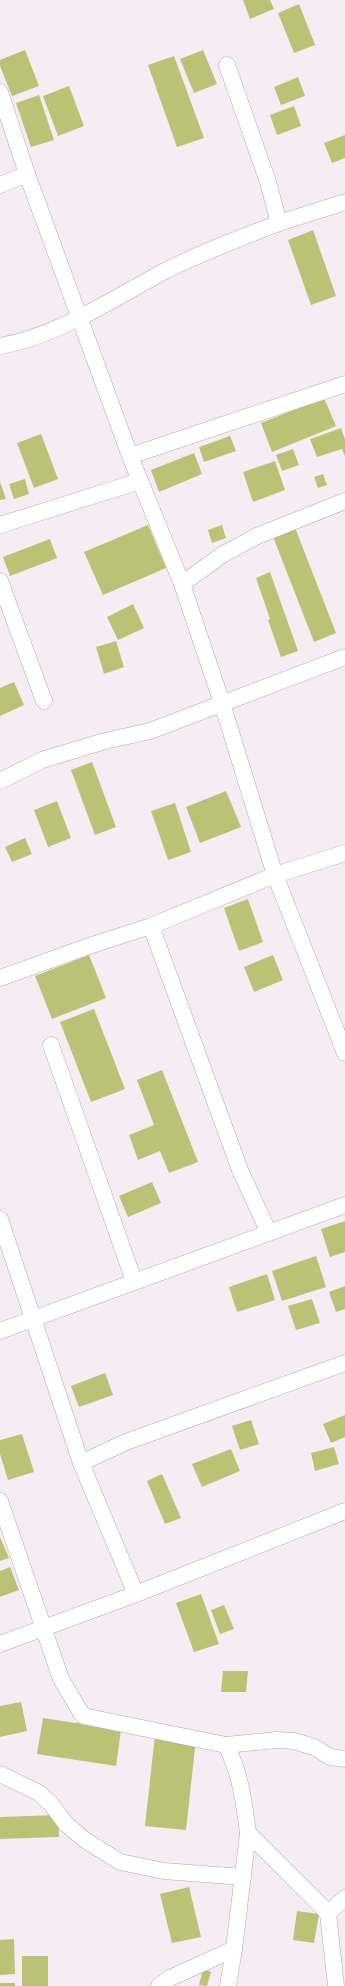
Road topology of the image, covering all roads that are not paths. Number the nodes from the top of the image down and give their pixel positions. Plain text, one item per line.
1 (227, 65) dead end
2 (1, 100) edge
3 (27, 174) junction
4 (0, 185) edge
5 (345, 202) edge
6 (279, 224) junction
7 (80, 317) junction
8 (0, 346) edge
9 (345, 384) edge
10 (130, 456) junction
11 (140, 481) junction
12 (345, 500) edge
13 (0, 525) edge
14 (0, 582) edge
15 (182, 584) junction
16 (345, 657) edge
17 (44, 701) dead end
18 (222, 703) junction
19 (0, 781) edge
20 (345, 853) edge
21 (275, 875) junction
22 (151, 926) junction
23 (0, 978) edge
24 (51, 1045) dead end
25 (344, 1045) edge
26 (345, 1205) edge
27 (0, 1219) edge
28 (268, 1231) junction
29 (134, 1280) junction
30 (32, 1318) junction
31 (0, 1331) edge
32 (345, 1363) edge
33 (81, 1463) junction
34 (0, 1502) edge
35 (345, 1511) edge
36 (136, 1594) junction
37 (44, 1628) junction
38 (0, 1644) edge
39 (226, 1745) junction
40 (345, 1759) edge
41 (0, 1774) edge
42 (248, 1832) junction
43 (243, 1878) junction
44 (345, 1898) edge
45 (328, 1913) junction
46 (234, 1949) junction
47 (159, 1986) edge
48 (228, 1986) edge
49 (336, 1986) edge

1 - 6 street
2 - 3 street
3 - 4 street
3 - 7 street
5 - 6 street
6 - 7 street
7 - 8 street
7 - 10 street
9 - 10 street
10 - 11 street
11 - 13 street
11 - 15 street
12 - 15 street
14 - 17 street
15 - 18 street
16 - 18 street
18 - 19 street
18 - 21 street
20 - 21 street
21 - 22 street
21 - 25 street
22 - 23 street
22 - 28 street
24 - 29 street
26 - 28 street
27 - 30 street
28 - 29 street
29 - 30 street
30 - 31 street
30 - 33 street
32 - 33 street
33 - 36 street
34 - 37 street
35 - 36 street
36 - 37 street
37 - 38 street
37 - 39 street
39 - 40 street
39 - 42 street
41 - 43 street
42 - 43 street
42 - 45 street
43 - 46 street
44 - 45 street
45 - 49 street
46 - 47 street
46 - 48 street

